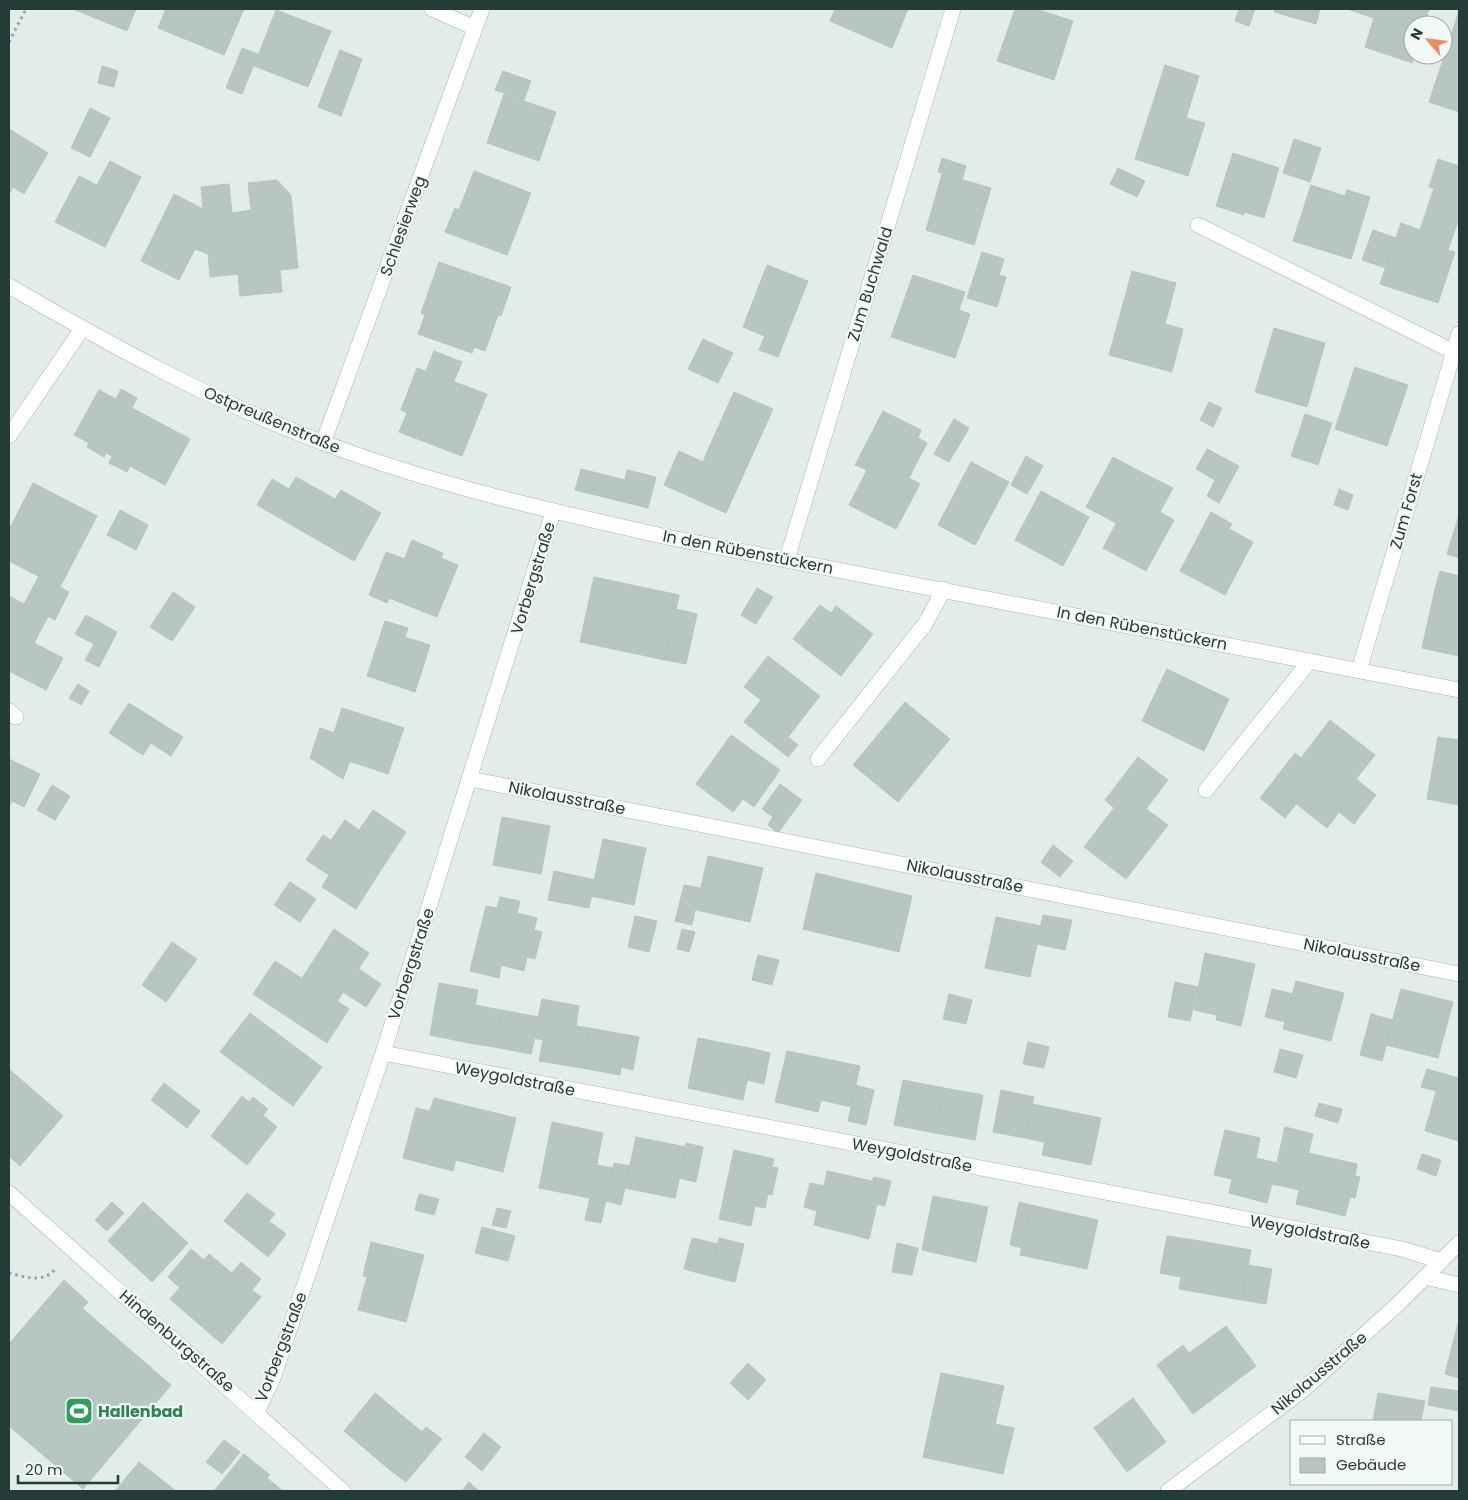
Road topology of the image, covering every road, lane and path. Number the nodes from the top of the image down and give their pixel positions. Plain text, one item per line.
1 (26, 9) edge
2 (432, 9) edge
3 (482, 9) edge
4 (954, 9) edge
5 (475, 28) junction
6 (9, 42) edge
7 (1198, 225) dead end
8 (9, 286) edge
9 (82, 329) junction
10 (1459, 334) edge
11 (1454, 352) junction
12 (9, 436) edge
13 (323, 443) junction
14 (553, 512) junction
15 (787, 559) junction
16 (944, 589) junction
17 (1310, 661) junction
18 (1360, 670) junction
19 (1459, 690) edge
20 (818, 758) dead end
21 (470, 779) junction
22 (1206, 790) dead end
23 (1459, 974) edge
24 (383, 1053) junction
25 (9, 1193) edge
26 (1459, 1243) edge
27 (72, 1249) junction
28 (1441, 1261) junction
29 (9, 1273) edge
30 (1426, 1277) junction
31 (1459, 1285) edge
32 (257, 1412) junction
33 (333, 1488) edge
34 (1168, 1491) edge

1 - 6 path
2 - 5 street
3 - 5 street, Schlesierweg
4 - 15 street, Zum Buchwald
5 - 13 street, Schlesierweg
7 - 11 street
8 - 9 street, Ostpreußenstraße
9 - 12 street
9 - 13 street, Ostpreußenstraße
10 - 11 street, Zum Forst
11 - 18 street, Zum Forst
13 - 14 street, Ostpreußenstraße
14 - 15 street, In den Rübenstückern
14 - 21 street, Vorbergstraße
15 - 16 street, In den Rübenstückern
16 - 17 street, In den Rübenstückern
16 - 20 street
17 - 18 street, In den Rübenstückern
17 - 22 street
18 - 19 street, In den Rübenstückern
21 - 23 street, Nikolausstraße
21 - 24 street, Vorbergstraße
24 - 28 street, Weygoldstraße
24 - 32 street, Vorbergstraße
25 - 27 street, Hindenburgstraße
26 - 28 street, Nikolausstraße
27 - 29 path
27 - 32 street, Hindenburgstraße
28 - 30 street, Nikolausstraße
30 - 31 street
30 - 34 street, Nikolausstraße
32 - 33 street, Hindenburgstraße

